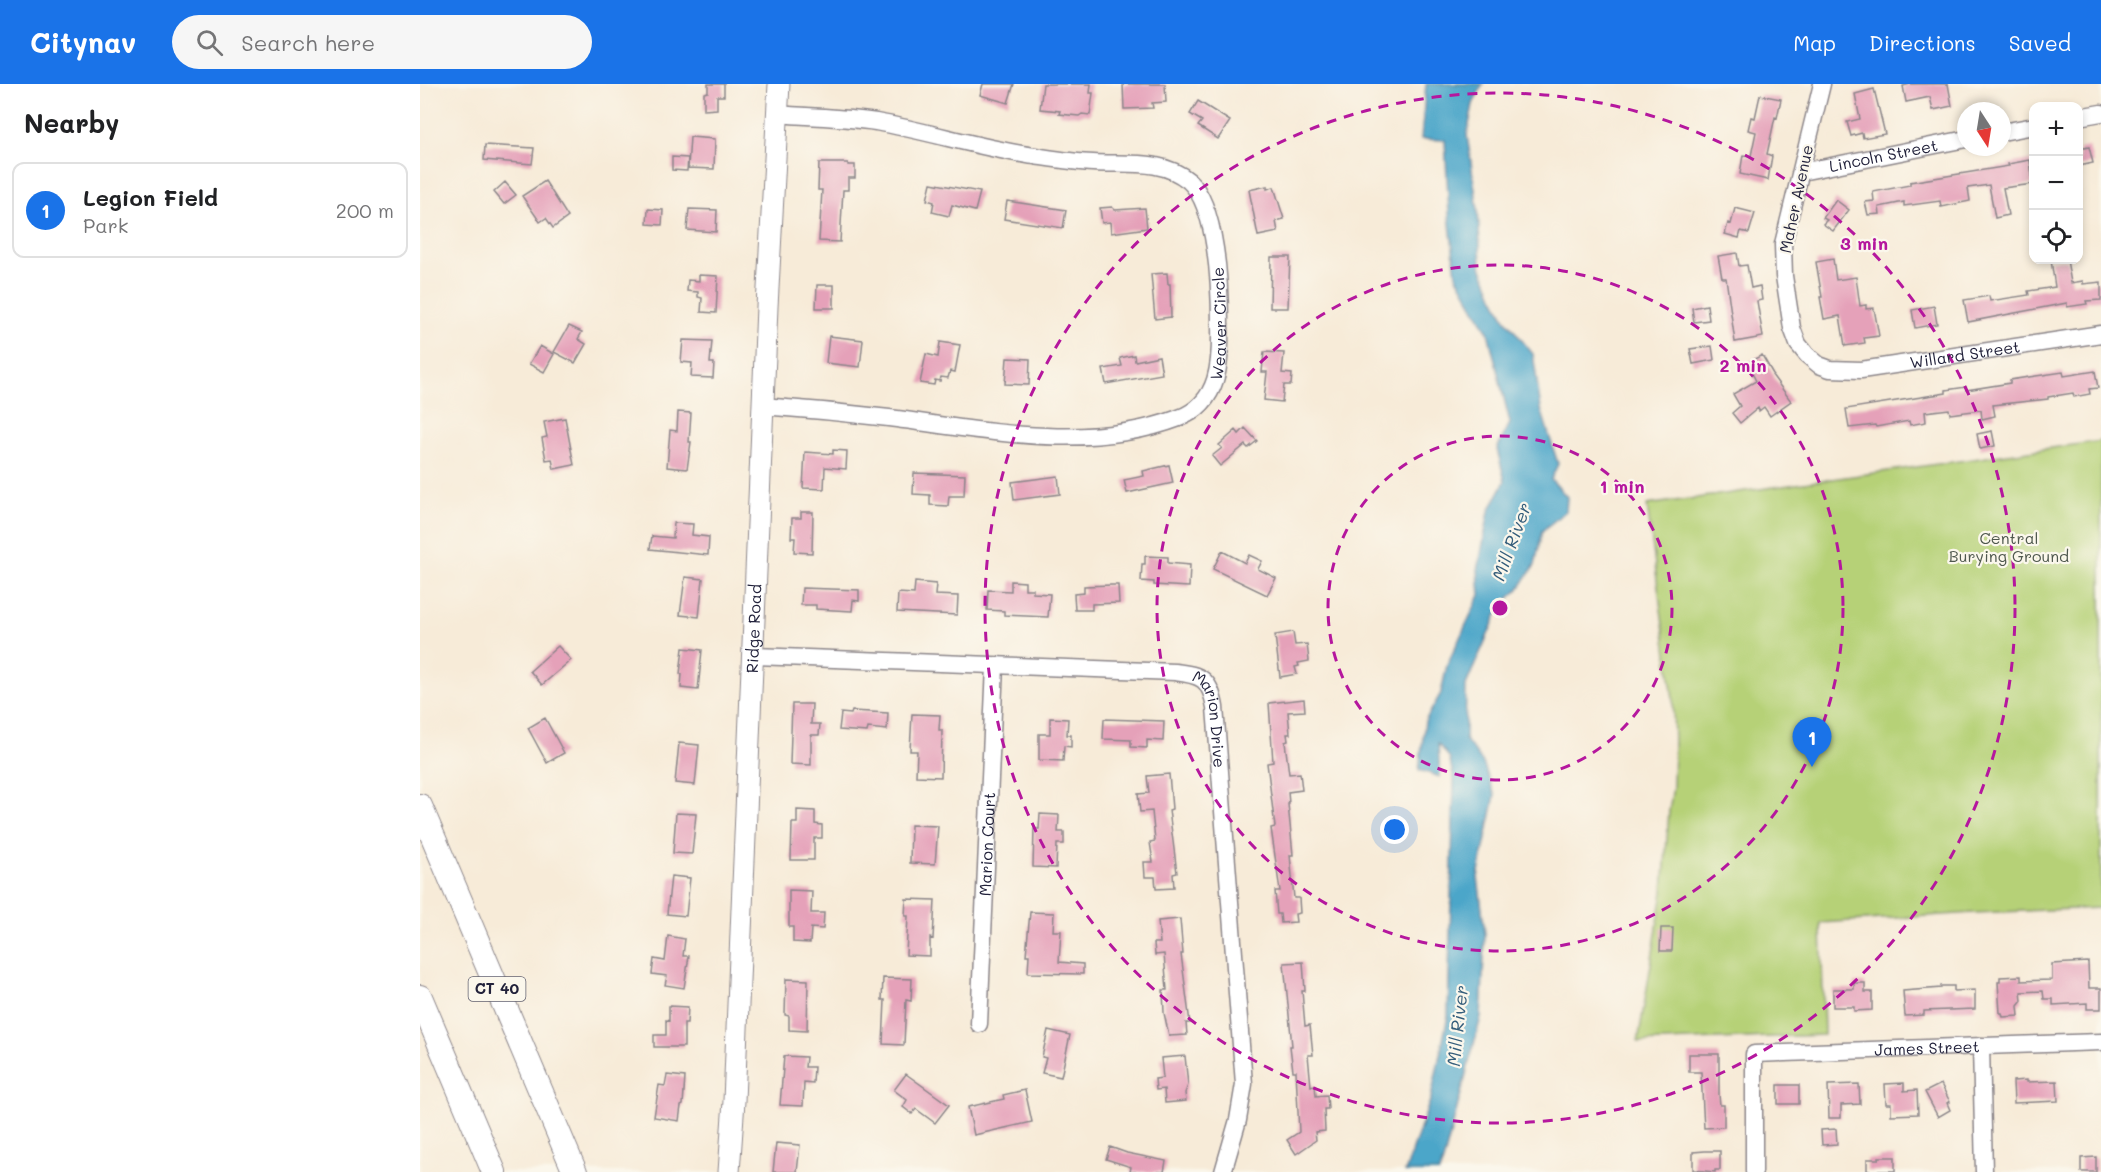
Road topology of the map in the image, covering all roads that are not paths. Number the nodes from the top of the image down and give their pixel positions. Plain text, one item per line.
1 (779, 84) edge
2 (1822, 84) edge
3 (2101, 113) edge
4 (777, 114) junction
5 (2083, 116) edge
6 (2029, 127) edge
7 (2011, 130) edge
8 (1957, 141) edge
9 (1801, 172) junction
10 (2101, 334) edge
11 (1830, 369) joint
12 (762, 406) junction
13 (753, 656) junction
14 (994, 666) junction
15 (420, 806) edge
16 (420, 997) edge
17 (979, 1023) dead end
18 (2101, 1042) edge
19 (1981, 1046) junction
20 (494, 1172) edge
21 (575, 1172) edge
22 (729, 1172) edge
23 (1222, 1172) edge
24 (1754, 1172) edge
25 (1984, 1172) edge

1 - 4 main road, Ridge Road
2 - 9 street, Maher Avenue
3 - 5 street
4 - 12 main road, Ridge Road
4 - 12 street, Weaver Circle
6 - 7 street
8 - 9 street, Lincoln Street
9 - 11 street, Maher Avenue
10 - 11 street, Willard Street
12 - 13 main road, Ridge Road
13 - 14 street, Marion Drive
13 - 22 main road, Ridge Road
14 - 17 street, Marion Court
14 - 23 street, Marion Drive
15 - 21 highway, CT 40
16 - 20 highway
18 - 19 street, James Street
19 - 24 street, James Street
19 - 25 street

